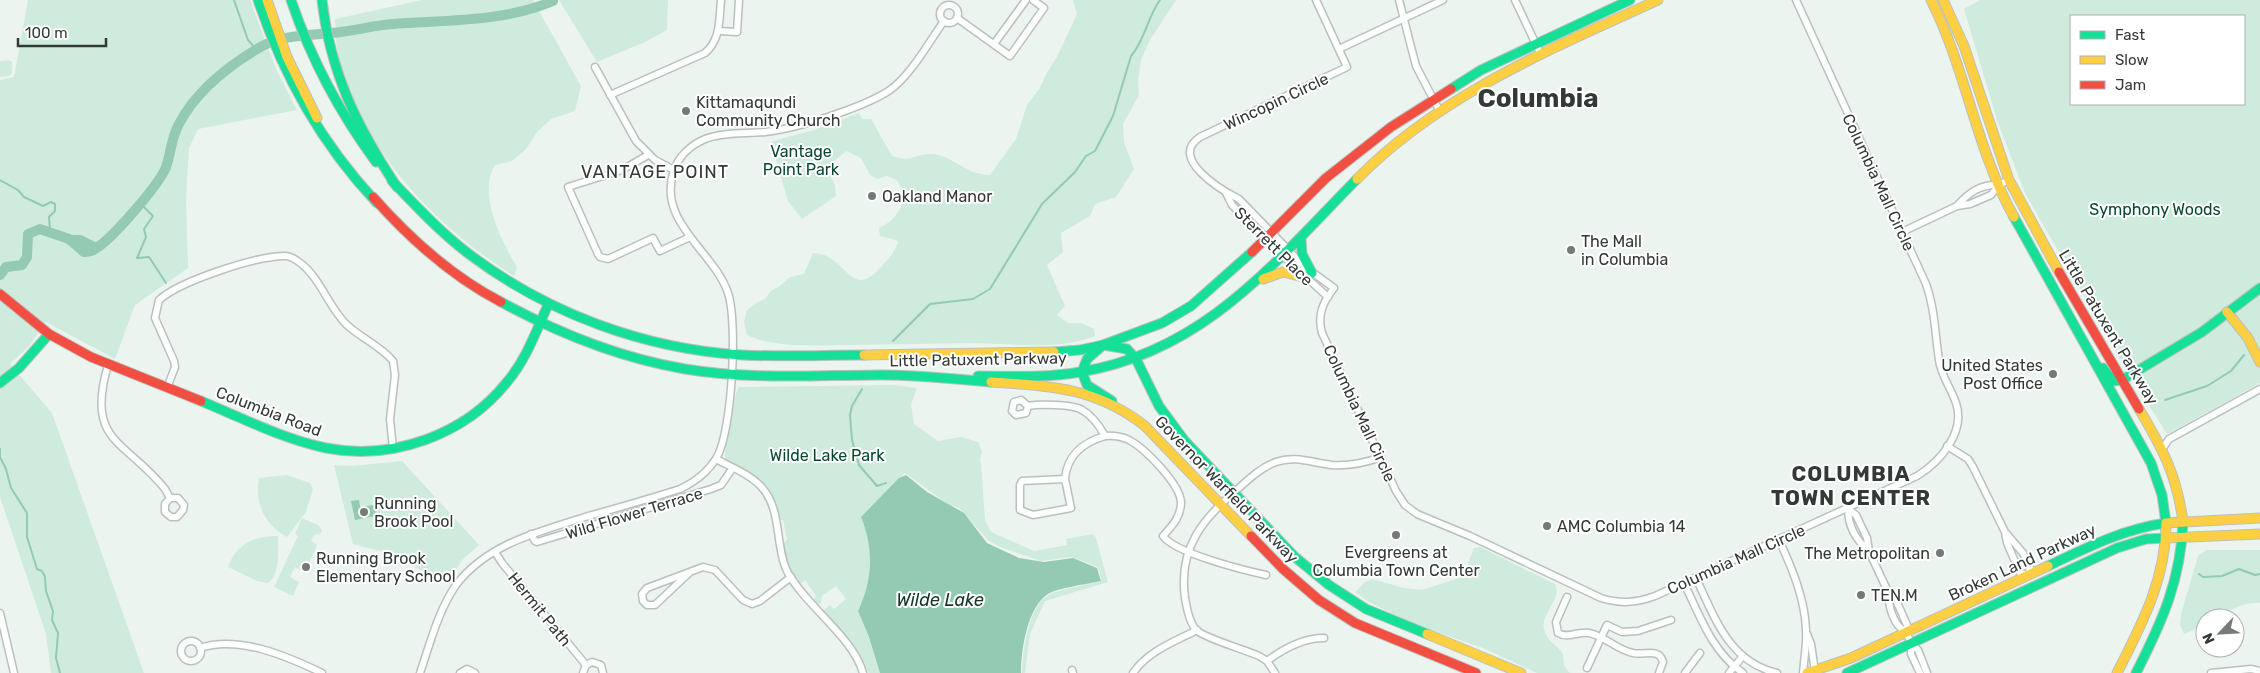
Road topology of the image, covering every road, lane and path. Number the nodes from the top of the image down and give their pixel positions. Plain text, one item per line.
1 (258, 0) edge
2 (266, 0) edge
3 (291, 0) edge
4 (322, 0) edge
5 (721, 0) edge
6 (739, 0) edge
7 (1026, 0) edge
8 (1034, 0) edge
9 (1316, 0) edge
10 (1399, 0) edge
11 (1443, 0) edge
12 (1515, 0) edge
13 (1630, 0) edge
14 (1658, 0) edge
15 (1931, 0) edge
16 (1794, 1) edge
17 (1947, 1) edge
18 (943, 3) edge
19 (1936, 9) junction
20 (957, 18) junction
21 (1403, 19) junction
22 (944, 21) junction
23 (269, 23) junction
24 (719, 31) junction
25 (994, 44) junction
26 (1535, 44) junction
27 (1339, 49) junction
28 (1541, 55) junction
29 (284, 59) junction
30 (595, 67) dead end
31 (610, 95) junction
32 (1433, 99) junction
33 (1440, 112) junction
34 (1192, 147) joint
35 (648, 155) junction
36 (674, 170) junction
37 (2009, 180) junction
38 (1999, 185) junction
39 (397, 186) junction
40 (377, 203) junction
41 (1958, 206) junction
42 (1902, 232) junction
43 (1268, 234) junction
44 (690, 237) junction
45 (1301, 238) junction
46 (1286, 254) junction
47 (1312, 273) junction
48 (1303, 276) junction
49 (2051, 282) junction
50 (1256, 283) junction
51 (2066, 284) junction
52 (1334, 288) joint
53 (2260, 288) edge
54 (2056, 291) junction
55 (0, 294) edge
56 (1328, 297) junction
57 (548, 305) junction
58 (2227, 312) junction
59 (540, 323) junction
60 (49, 334) junction
61 (2100, 344) junction
62 (1103, 345) junction
63 (2088, 349) junction
64 (733, 354) junction
65 (1136, 359) junction
66 (2260, 362) edge
67 (108, 365) junction
68 (1082, 372) junction
69 (731, 375) junction
70 (940, 377) junction
71 (2122, 380) junction
72 (0, 383) edge
73 (167, 388) junction
74 (2260, 389) edge
75 (2113, 395) junction
76 (1116, 404) junction
77 (1028, 406) dead end
78 (2146, 419) junction
79 (1105, 436) junction
80 (1947, 446) junction
81 (2163, 448) junction
82 (394, 449) junction
83 (1380, 457) junction
84 (716, 459) junction
85 (732, 469) junction
86 (1065, 479) junction
87 (1233, 493) junction
88 (170, 498) dead end
89 (1220, 504) junction
90 (1848, 508) junction
91 (2260, 518) edge
92 (2183, 522) junction
93 (2166, 523) junction
94 (2005, 532) junction
95 (532, 534) junction
96 (2260, 534) edge
97 (2183, 537) junction
98 (2167, 538) junction
99 (1779, 540) junction
100 (1189, 551) junction
101 (495, 552) junction
102 (690, 572) junction
103 (1266, 575) dead end
104 (2028, 575) junction
105 (791, 577) junction
106 (1696, 578) junction
107 (1684, 583) junction
108 (1567, 597) dead end
109 (0, 613) edge
110 (1671, 620) dead end
111 (1196, 630) junction
112 (1906, 632) junction
113 (1807, 633) junction
114 (1324, 638) dead end
115 (1601, 638) junction
116 (1911, 644) junction
117 (200, 648) dead end
118 (1700, 653) dead end
119 (1742, 657) junction
120 (1267, 661) junction
121 (586, 665) junction
122 (1734, 667) junction
123 (1586, 668) dead end
124 (2260, 671) edge
125 (14, 673) edge
126 (322, 673) edge
127 (421, 673) edge
128 (460, 673) edge
129 (475, 673) edge
130 (583, 673) edge
131 (603, 673) edge
132 (863, 673) edge
133 (1133, 673) edge
134 (1275, 673) edge
135 (1476, 673) edge
136 (1521, 673) edge
137 (1659, 673) edge
138 (1685, 673) edge
139 (1729, 673) edge
140 (1743, 673) edge
141 (1777, 673) edge
142 (1802, 673) edge
143 (1812, 673) edge
144 (1847, 673) edge
145 (1920, 673) edge
146 (1927, 673) edge
147 (2117, 673) edge
148 (2136, 673) edge
149 (2211, 673) edge

1 - 23 main road
2 - 23 main road
3 - 39 main road
4 - 39 main road
5 - 24 street
6 - 24 street
7 - 25 street
8 - 25 street
9 - 27 street, Wincopin Circle
10 - 21 street
11 - 21 street
12 - 26 street
13 - 26 main road, Little Patuxent Parkway
14 - 28 main road, Little Patuxent Parkway
15 - 19 main road, Little Patuxent Parkway
16 - 42 street, Columbia Mall Circle
17 - 19 main road
17 - 37 main road, Little Patuxent Parkway
18 - 20 street
18 - 22 street
19 - 38 main road, Little Patuxent Parkway
20 - 22 street
20 - 25 street
21 - 27 street
21 - 32 street
22 - 36 street
23 - 29 main road
24 - 31 street
26 - 28 street
26 - 32 main road, Little Patuxent Parkway
27 - 34 street, Wincopin Circle
28 - 33 main road, Little Patuxent Parkway
29 - 40 main road
29 - 40 main road
30 - 31 street
31 - 35 street
32 - 33 street
32 - 43 main road, Little Patuxent Parkway
33 - 45 main road, Little Patuxent Parkway
34 - 43 street, Sterrett Place
35 - 36 street
35 - 44 street
36 - 44 street
37 - 38 street
37 - 51 main road, Little Patuxent Parkway
38 - 41 street
38 - 41 street
38 - 49 main road, Little Patuxent Parkway
39 - 57 main road, Little Patuxent Parkway
40 - 59 main road, Little Patuxent Parkway
41 - 42 street
42 - 80 street, Columbia Mall Circle
43 - 46 street, Sterrett Place
43 - 62 main road, Little Patuxent Parkway
44 - 64 street
45 - 46 main road, Little Patuxent Parkway
45 - 47 main road
46 - 47 street, Sterrett Place
46 - 48 street, Sterrett Place
46 - 50 main road, Little Patuxent Parkway
47 - 52 street, Sterrett Place
48 - 50 main road
48 - 56 street, Sterrett Place
49 - 51 main road
49 - 54 main road, Little Patuxent Parkway
50 - 65 main road, Little Patuxent Parkway
51 - 61 main road, Little Patuxent Parkway
52 - 56 street, Columbia Mall Circle
53 - 58 main road
54 - 61 main road
54 - 63 main road, Little Patuxent Parkway
55 - 60 main road, Columbia Road
56 - 83 street, Columbia Mall Circle
57 - 59 main road, Columbia Road
57 - 64 main road, Little Patuxent Parkway
58 - 66 main road
58 - 71 main road
59 - 69 main road, Little Patuxent Parkway
59 - 82 main road, Columbia Road
60 - 67 main road, Columbia Road
60 - 72 main road
61 - 71 main road, Little Patuxent Parkway
62 - 64 main road, Little Patuxent Parkway
62 - 65 main road
62 - 68 main road
63 - 71 main road
63 - 75 main road, Little Patuxent Parkway
64 - 69 street
65 - 68 main road, Little Patuxent Parkway
65 - 87 main road, Governor Warfield Parkway
67 - 73 main road, Columbia Road
67 - 88 street
68 - 70 main road, Little Patuxent Parkway
68 - 76 main road
69 - 70 main road, Little Patuxent Parkway
69 - 84 street
70 - 76 main road, Governor Warfield Parkway
71 - 78 main road, Little Patuxent Parkway
73 - 82 main road, Columbia Road
73 - 82 street
74 - 81 street
75 - 78 main road
75 - 93 main road, Little Patuxent Parkway
76 - 89 main road, Governor Warfield Parkway
77 - 79 street
78 - 81 main road, Little Patuxent Parkway
79 - 86 street
79 - 100 street
80 - 90 street, Columbia Mall Circle
80 - 94 street
81 - 92 main road, Little Patuxent Parkway
83 - 87 street
83 - 107 street, Columbia Mall Circle
84 - 85 street
84 - 95 street
85 - 95 street, Wild Flower Terrace
85 - 105 street
86 - 86 street
87 - 89 street
87 - 136 main road, Governor Warfield Parkway
89 - 100 street
89 - 135 main road, Governor Warfield Parkway
90 - 99 street, Columbia Mall Circle
90 - 112 street
91 - 92 main road, Broken Land Parkway
92 - 93 main road, Broken Land Parkway
92 - 97 main road, Little Patuxent Parkway
93 - 98 main road, Little Patuxent Parkway
93 - 104 main road, Broken Land Parkway
94 - 104 street
94 - 104 street
95 - 101 street
96 - 97 main road, Broken Land Parkway
97 - 98 main road, Broken Land Parkway
97 - 148 main road, Little Patuxent Parkway
98 - 116 main road, Broken Land Parkway
98 - 147 main road, Little Patuxent Parkway
99 - 106 street, Columbia Mall Circle
99 - 113 street
100 - 103 street
100 - 111 street
101 - 121 street, Hermit Path
101 - 127 street
102 - 102 street
102 - 105 street
104 - 112 main road, Broken Land Parkway
105 - 132 street
106 - 107 street, Columbia Mall Circle
106 - 119 street
107 - 122 street
108 - 115 street
109 - 125 street
110 - 115 street
111 - 120 street
111 - 133 street
112 - 116 street
112 - 143 main road, Broken Land Parkway
113 - 142 street
113 - 143 street
114 - 120 street
115 - 123 street
115 - 137 street
116 - 144 main road, Broken Land Parkway
116 - 145 street
116 - 146 street
117 - 126 street
118 - 138 street
119 - 122 street
119 - 141 street
120 - 134 street
121 - 130 street
121 - 131 street, Hermit Path
122 - 139 street
122 - 140 street
124 - 149 street
128 - 129 street

